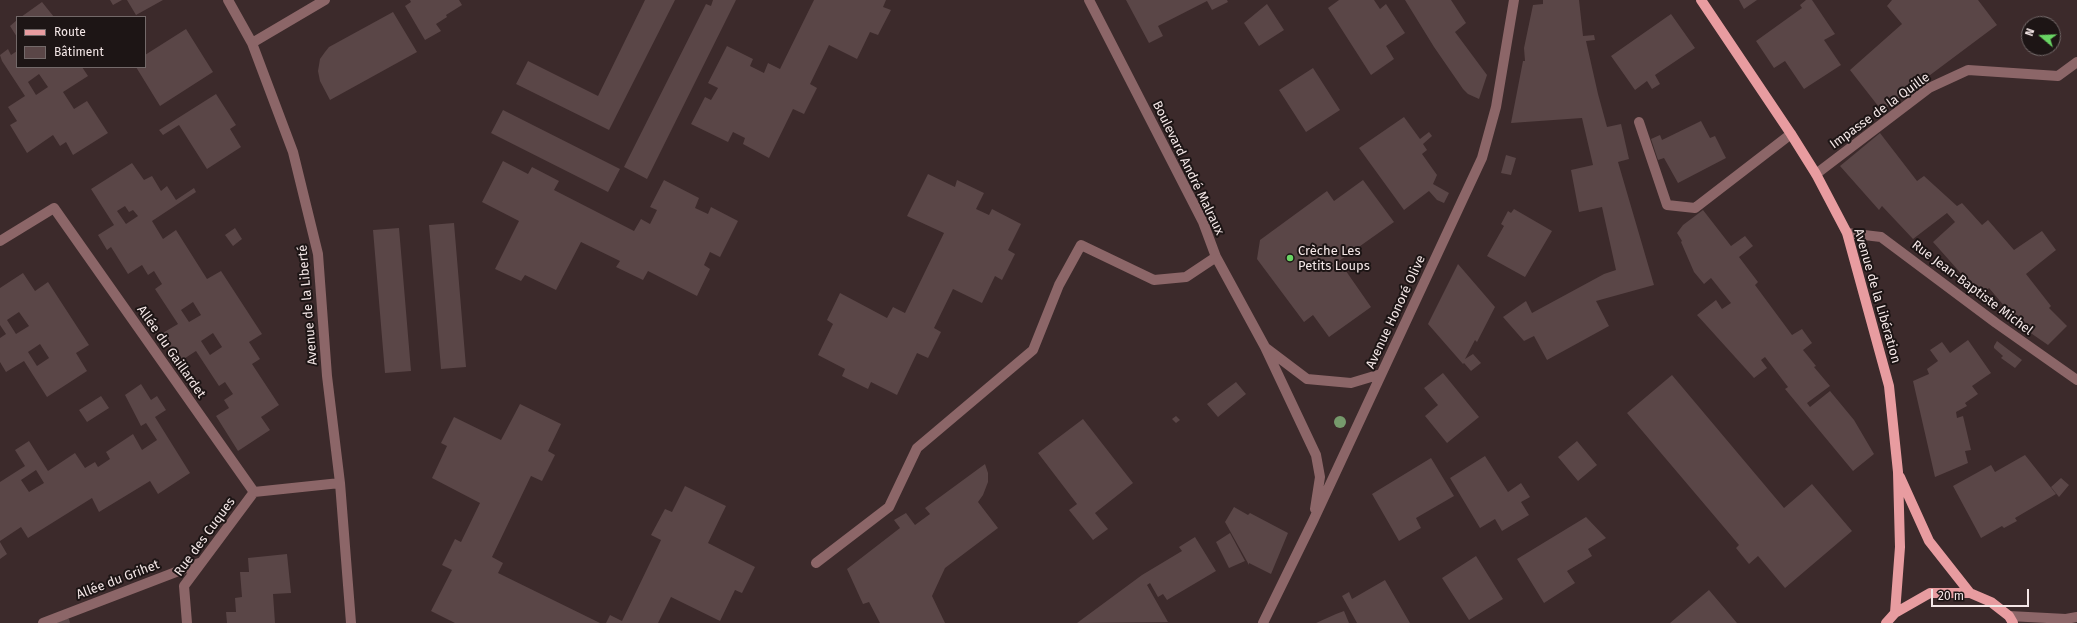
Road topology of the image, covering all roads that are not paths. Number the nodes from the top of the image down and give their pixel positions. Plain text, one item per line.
1 (228, 0) edge
2 (325, 0) edge
3 (1089, 0) edge
4 (1514, 0) edge
5 (1701, 0) edge
6 (252, 43) junction
7 (2077, 62) edge
8 (1640, 122) dead end
9 (1791, 134) junction
10 (1816, 174) junction
11 (1847, 232) junction
12 (0, 241) edge
13 (1216, 257) junction
14 (1264, 347) junction
15 (1381, 374) junction
16 (2077, 380) edge
17 (1898, 472) junction
18 (340, 483) junction
19 (254, 492) junction
20 (1313, 521) junction
21 (202, 562) junction
22 (816, 563) dead end
23 (1970, 593) junction
24 (1895, 613) junction
25 (2077, 617) edge
26 (2011, 620) edge
27 (43, 623) edge
28 (187, 623) edge
29 (351, 623) edge
30 (1263, 623) edge
31 (1886, 623) edge

1 - 6 street, Avenue de la Liberté
2 - 6 street
3 - 13 street, Boulevard André Malraux
4 - 15 street, Avenue Honoré Olive
5 - 9 main road, Avenue de la Libération
6 - 18 street, Avenue de la Liberté
7 - 10 street, Impasse de la Quille
8 - 9 street
9 - 10 main road, Avenue de la Libération
10 - 11 main road, Avenue de la Libération
11 - 16 street, Rue Jean-Baptiste Michel
11 - 17 main road, Avenue de la Libération
12 - 19 street, Allée du Gaillardet
13 - 14 street, Boulevard André Malraux
13 - 22 street
14 - 15 street, Boulevard André Malraux
14 - 20 street, Boulevard André Malraux
15 - 20 street, Avenue Honoré Olive
17 - 23 main road
17 - 24 main road
18 - 19 street
18 - 29 street, Avenue de la Liberté
19 - 21 street, Rue des Cuques
20 - 30 street, Avenue Honoré Olive
21 - 27 street, Allée du Grihet
21 - 28 street, Rue des Cuques
23 - 24 main road
23 - 26 main road
24 - 31 main road
25 - 26 street

